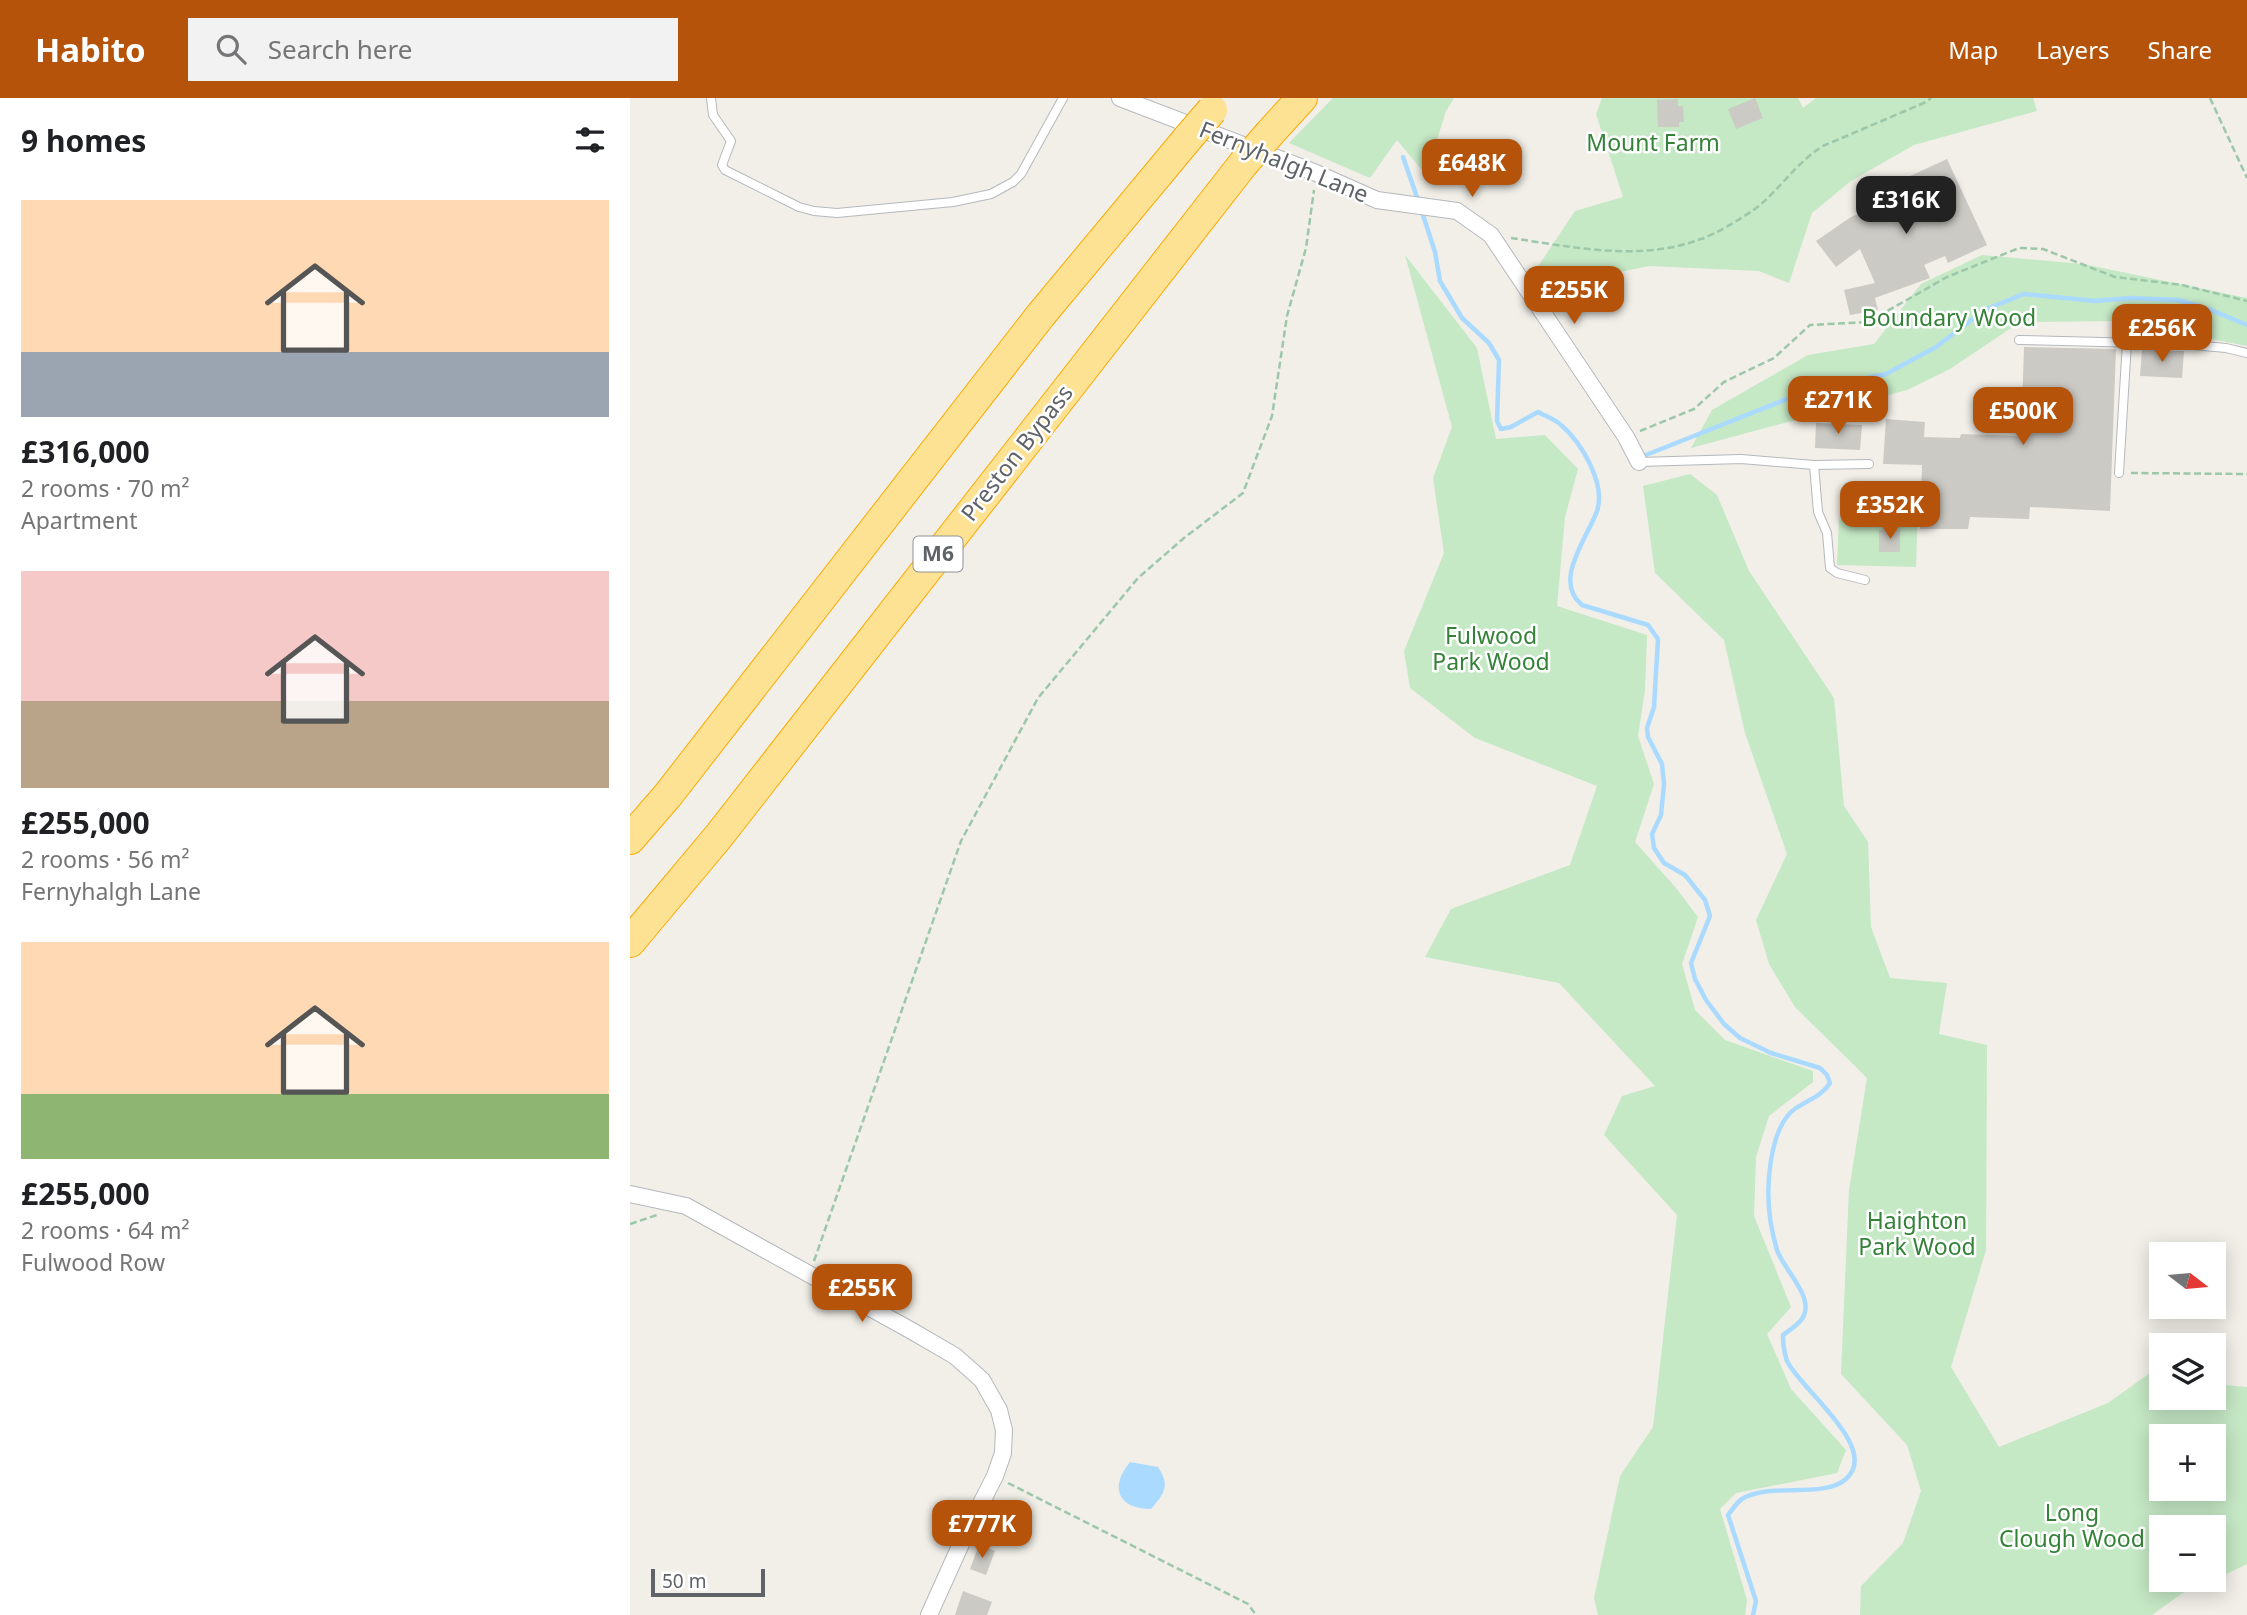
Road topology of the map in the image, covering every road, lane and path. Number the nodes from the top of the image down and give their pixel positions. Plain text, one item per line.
1 (711, 98) edge
2 (1063, 98) edge
3 (1120, 98) edge
4 (1302, 98) edge
5 (1931, 98) edge
6 (2210, 98) edge
7 (1218, 104) edge
8 (1316, 173) junction
9 (2247, 178) edge
10 (1491, 235) junction
11 (2247, 301) edge
12 (2019, 340) dead end
13 (2127, 342) junction
14 (2247, 353) edge
15 (1626, 437) junction
16 (1639, 462) joint
17 (1869, 464) dead end
18 (1814, 465) junction
19 (2119, 472) joint
20 (2247, 474) edge
21 (1865, 580) dead end
22 (630, 839) edge
23 (630, 942) edge
24 (630, 1194) edge
25 (810, 1273) junction
26 (996, 1476) junction
27 (929, 1615) edge
28 (1256, 1615) edge

1 - 2 lane
3 - 8 street, Fernyhalgh Lane
4 - 23 highway, Preston Bypass / M6, bridge
5 - 10 path
6 - 9 path
7 - 22 highway, bridge
8 - 10 street, Fernyhalgh Lane
8 - 25 path
10 - 15 street
11 - 15 path
12 - 13 lane
13 - 14 lane
13 - 19 lane
15 - 16 street
16 - 18 lane
17 - 18 lane
18 - 21 lane
19 - 20 path
24 - 25 street
25 - 26 street
26 - 27 street
26 - 28 path

